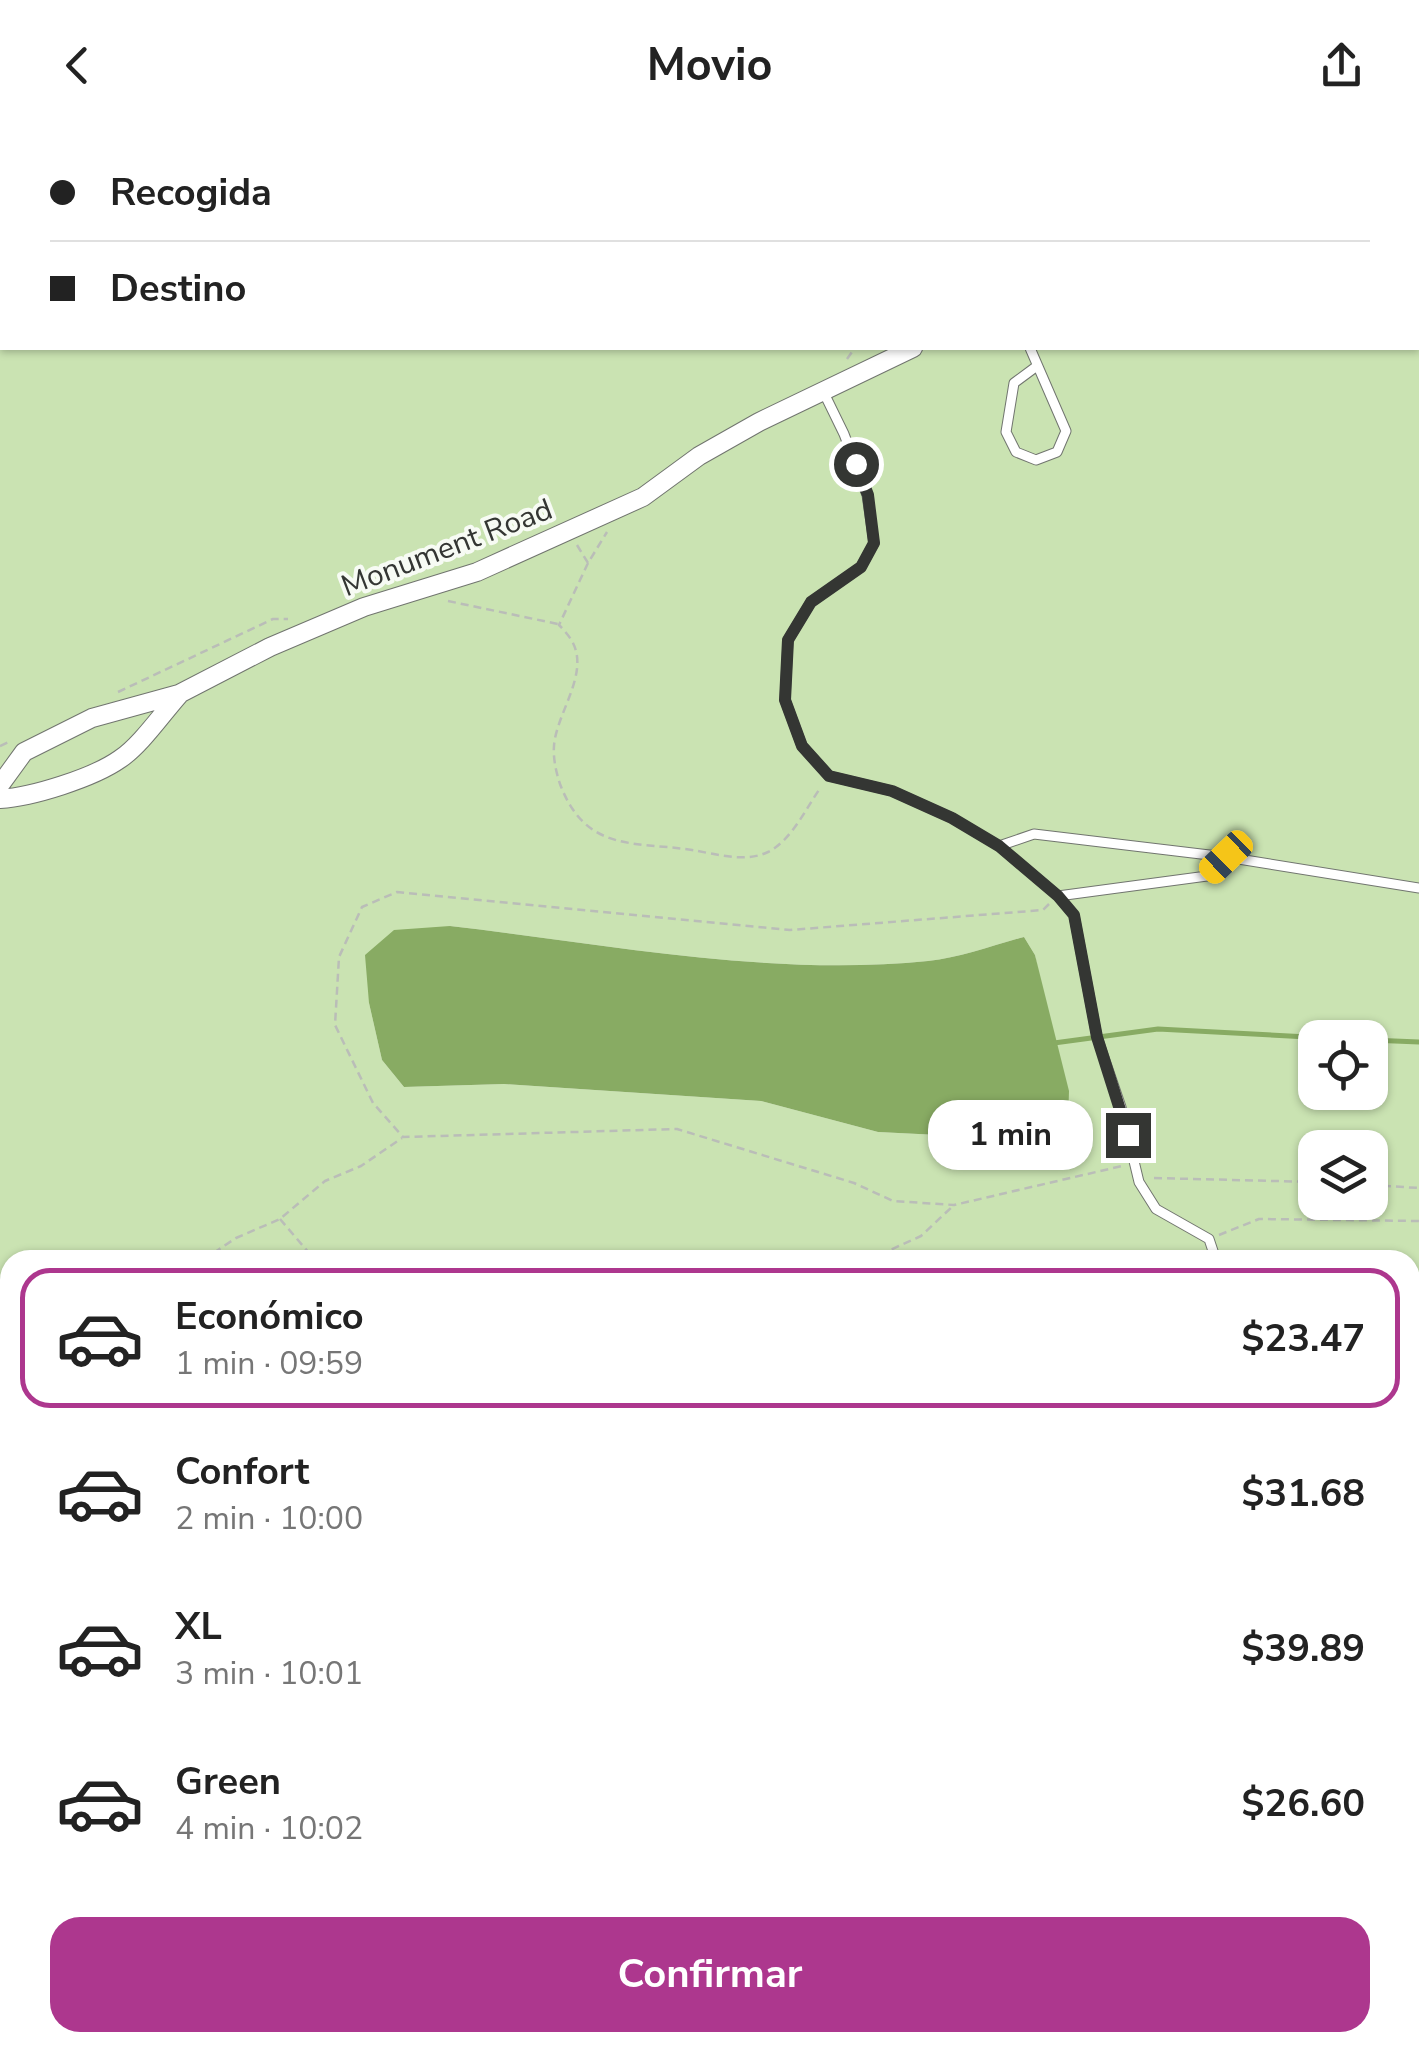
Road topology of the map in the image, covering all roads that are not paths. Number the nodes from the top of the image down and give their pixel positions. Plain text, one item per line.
1 (909, 350) edge
2 (1031, 350) edge
3 (1038, 366) junction
4 (824, 393) junction
5 (180, 694) junction
6 (0, 785) edge
7 (0, 799) edge
8 (999, 846) junction
9 (1226, 857) junction
10 (1419, 888) edge
11 (1058, 896) junction
12 (1213, 1250) edge

1 - 4 street, Monument Road
2 - 3 lane
3 - 3 lane
4 - 5 street, Monument Road
4 - 8 lane
5 - 6 street, Monument Road
5 - 7 street
8 - 9 lane
8 - 11 lane
9 - 10 lane
9 - 11 lane
11 - 12 lane

